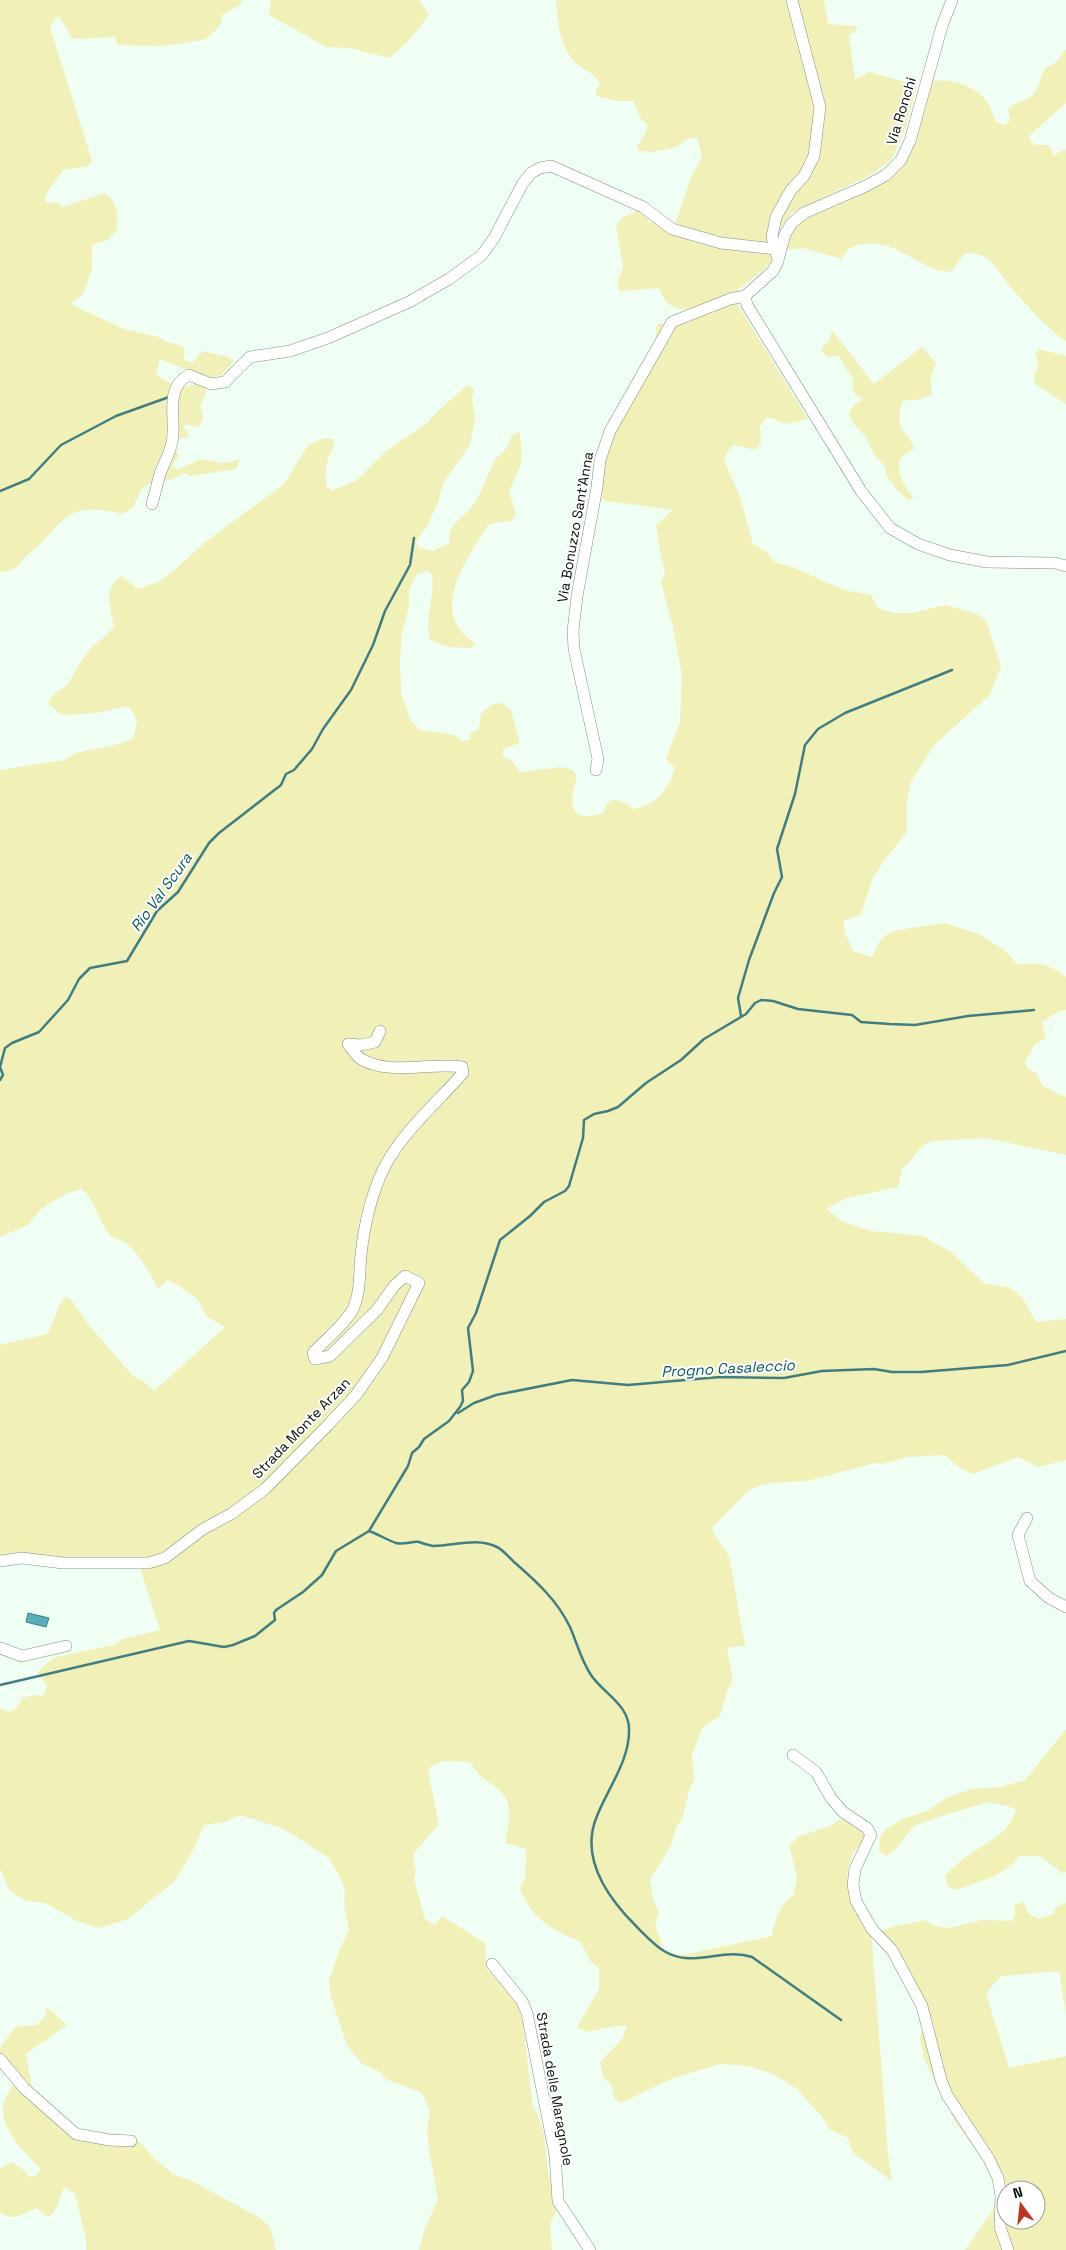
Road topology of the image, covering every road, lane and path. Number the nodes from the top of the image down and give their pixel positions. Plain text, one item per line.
1 (792, 0) edge
2 (952, 0) edge
3 (777, 253) junction
4 (745, 296) junction
5 (152, 504) dead end
6 (1066, 566) edge
7 (596, 770) dead end
8 (380, 1031) dead end
9 (1027, 1518) dead end
10 (0, 1561) edge
11 (1066, 1607) edge
12 (66, 1646) dead end
13 (0, 1648) edge
14 (793, 1755) dead end
15 (492, 1964) dead end
16 (0, 2060) edge
17 (131, 2141) dead end
18 (590, 2250) edge
19 (1008, 2250) edge

1 - 3 street
2 - 3 street, Via Ronchi
3 - 4 street, Via Bonuzzo Sant'Anna
3 - 5 street
4 - 6 street
4 - 7 street, Via Bonuzzo Sant'Anna
8 - 10 street, Strada Monte Arzan
9 - 11 street
12 - 13 street
14 - 19 street
15 - 18 street, Strada delle Maragnole
16 - 17 street

